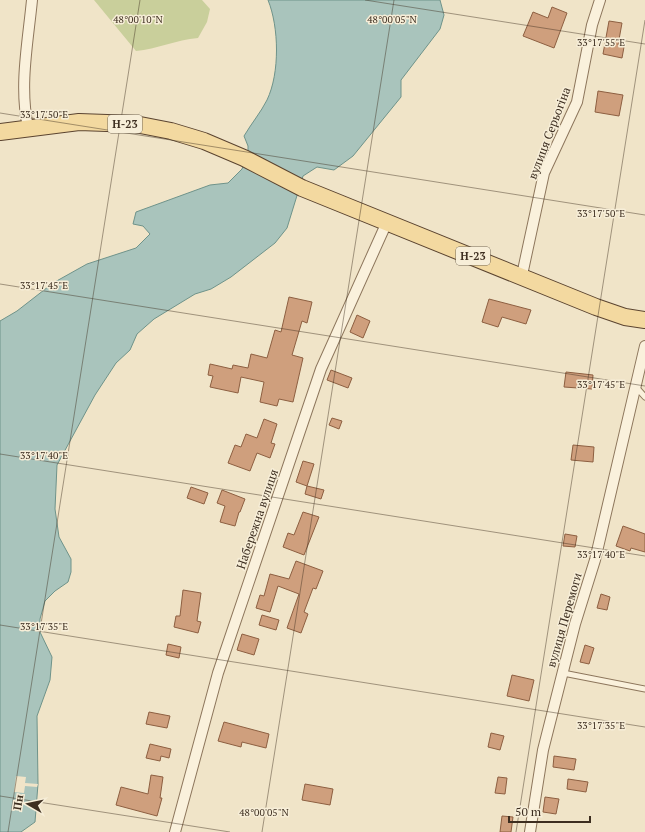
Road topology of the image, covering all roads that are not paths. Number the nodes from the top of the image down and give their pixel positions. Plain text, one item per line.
1 (32, 0) edge
2 (600, 0) edge
3 (28, 127) junction
4 (0, 132) edge
5 (387, 222) junction
6 (522, 275) junction
7 (645, 320) edge
8 (645, 346) edge
9 (635, 386) junction
10 (645, 396) edge
11 (563, 673) junction
12 (645, 689) edge
13 (175, 832) edge
14 (530, 832) edge

1 - 3 street
2 - 6 street, вулиця Серьогіна
3 - 4 main road, Н-23
3 - 5 main road, Н-23
5 - 6 main road, Н-23
5 - 13 street, Набережна вулиця
6 - 7 main road, Н-23
8 - 9 street, вулиця Перемоги
9 - 10 lane
9 - 11 street, вулиця Перемоги
11 - 12 lane
11 - 14 street, вулиця Перемоги

